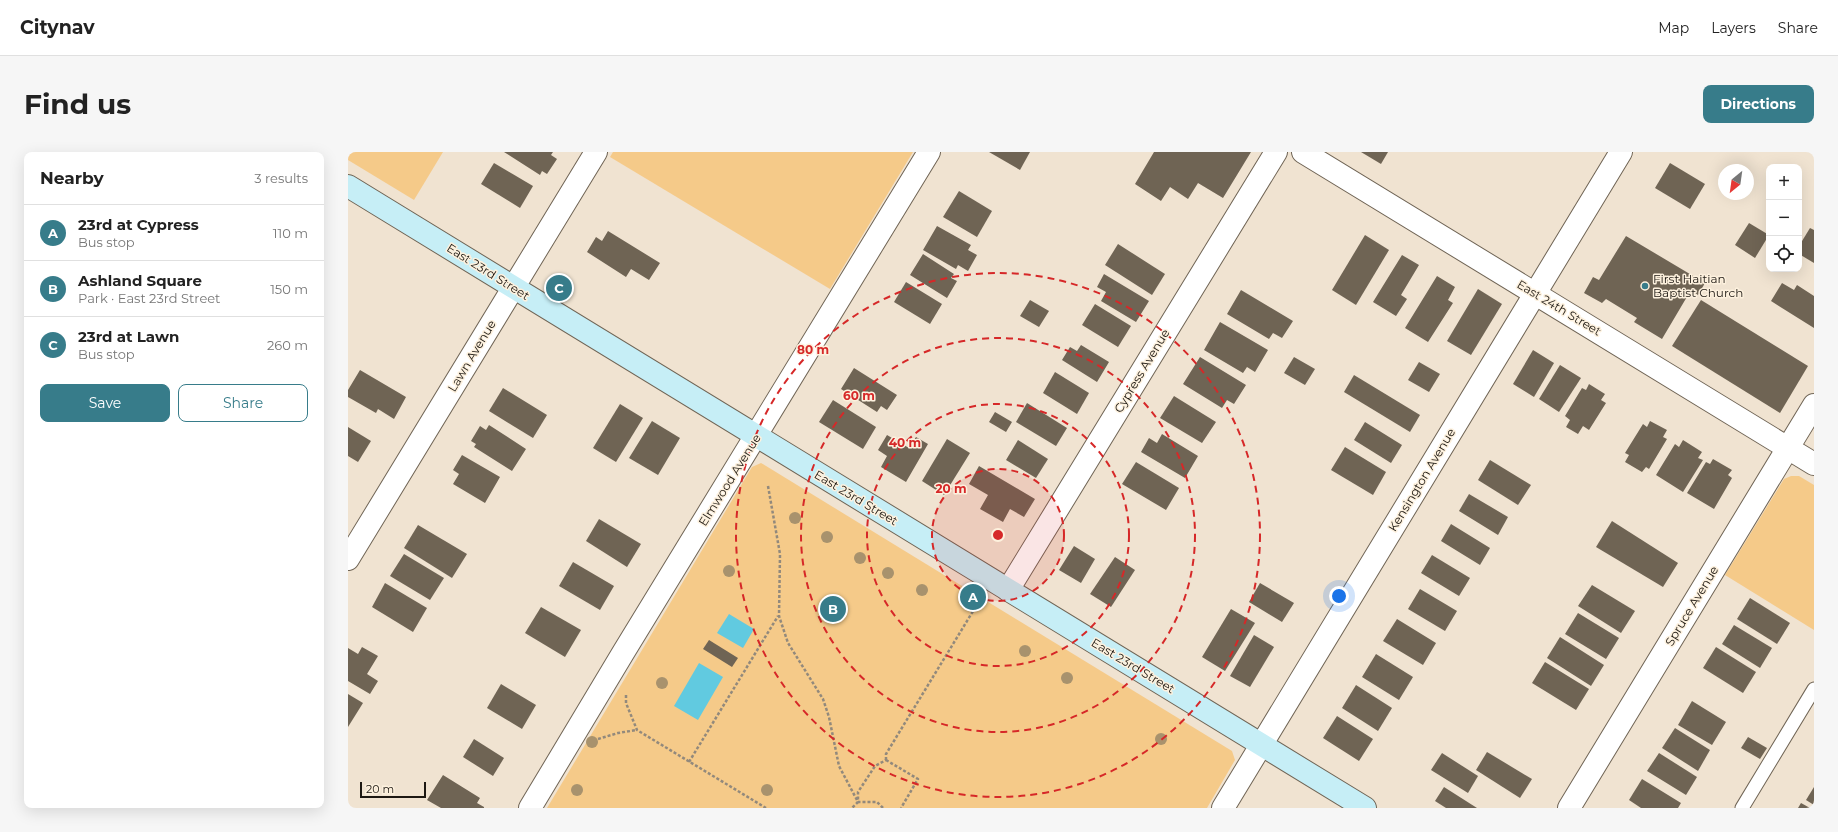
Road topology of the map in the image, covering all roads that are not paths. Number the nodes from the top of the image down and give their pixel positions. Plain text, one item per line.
1 (596, 152) edge
2 (930, 152) edge
3 (1276, 152) edge
4 (1303, 152) edge
5 (1621, 152) edge
6 (348, 186) edge
7 (513, 288) junction
8 (1535, 294) junction
9 (1814, 405) edge
10 (756, 437) junction
11 (1788, 448) junction
12 (1814, 464) edge
13 (348, 559) edge
14 (1008, 590) junction
15 (1814, 689) edge
16 (1262, 745) junction
17 (530, 808) edge
18 (1223, 808) edge
19 (1365, 808) edge
20 (1569, 808) edge
21 (1742, 808) edge

1 - 7 street, Lawn Avenue
2 - 10 street, Elmwood Avenue
3 - 14 street, Cypress Avenue
4 - 8 street, East 24th Street
5 - 8 street, Kensington Avenue
6 - 7 main road, East 23rd Street
7 - 10 main road, East 23rd Street
7 - 13 street, Lawn Avenue
8 - 11 street, East 24th Street
8 - 16 street, Kensington Avenue
9 - 11 street, Spruce Avenue
10 - 14 main road, East 23rd Street
10 - 17 street, Elmwood Avenue
11 - 12 street, East 24th Street
11 - 20 street, Spruce Avenue
14 - 16 main road, East 23rd Street
15 - 21 lane
16 - 18 street, Kensington Avenue
16 - 19 main road, East 23rd Street

